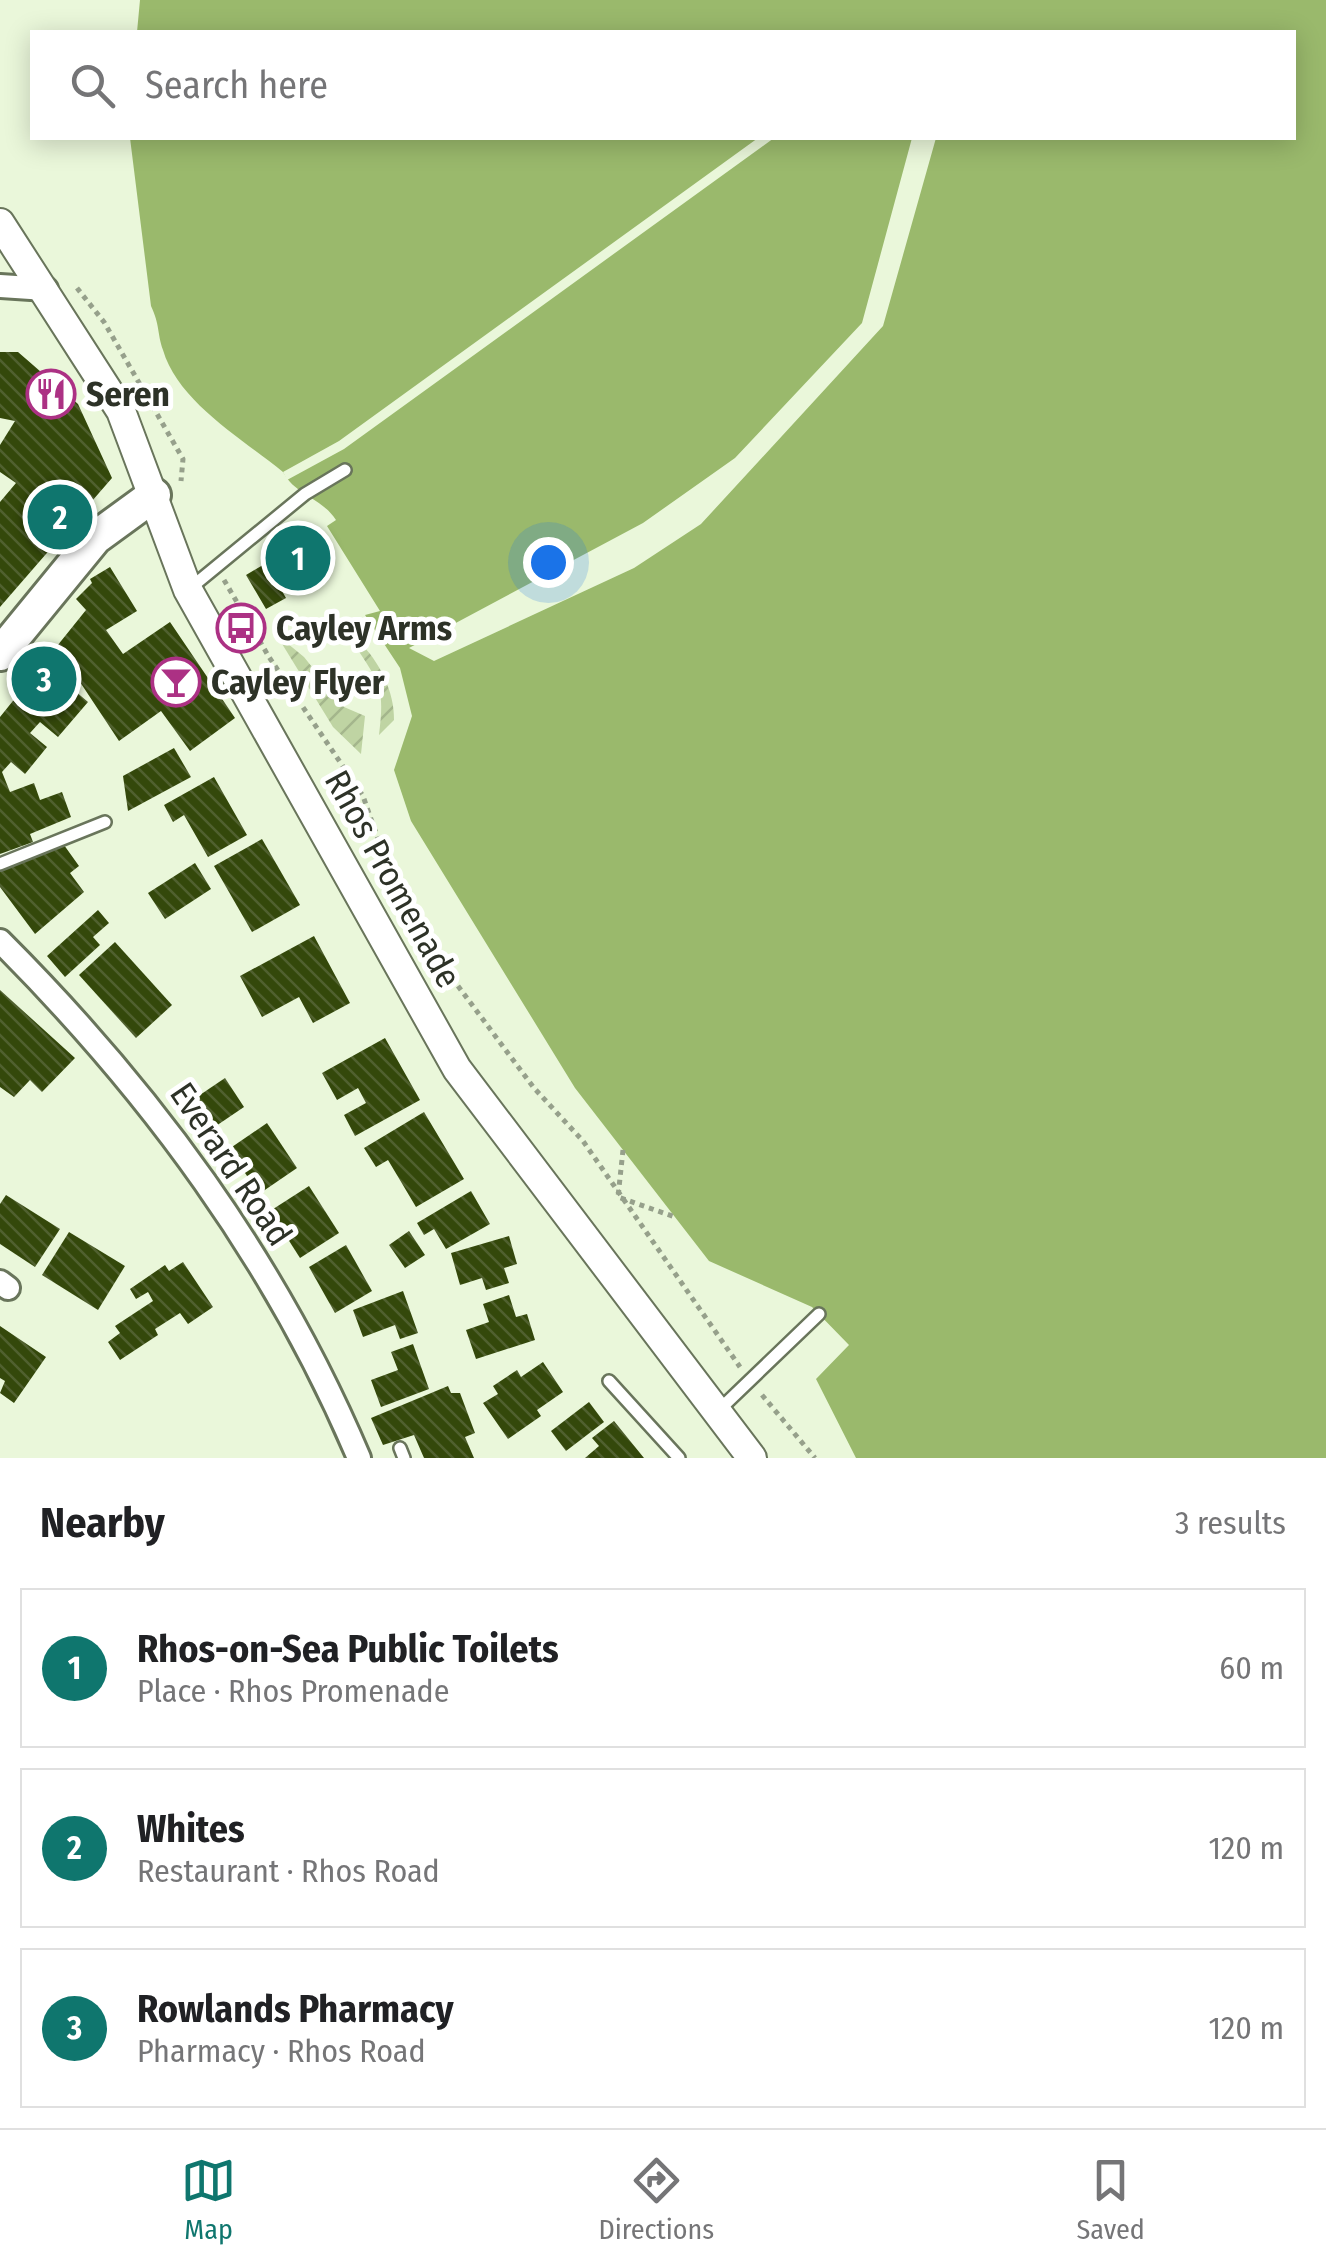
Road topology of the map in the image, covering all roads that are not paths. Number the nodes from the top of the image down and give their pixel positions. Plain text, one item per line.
1 (0, 224) edge
2 (0, 286) edge
3 (46, 289) junction
4 (345, 470) dead end
5 (154, 495) junction
6 (188, 590) junction
7 (0, 654) edge
8 (105, 822) dead end
9 (0, 864) edge
10 (0, 941) edge
11 (819, 1314) dead end
12 (608, 1381) dead end
13 (718, 1411) junction
14 (359, 1458) edge
15 (679, 1458) edge
16 (752, 1458) edge

1 - 3 street, Rhos Promenade
2 - 3 street
3 - 5 street, Rhos Promenade
4 - 6 lane
5 - 6 street, Rhos Promenade
5 - 7 main road
6 - 13 street, Rhos Promenade
8 - 9 lane
10 - 14 street, Everard Road
11 - 13 lane
12 - 15 lane
13 - 16 street, Rhos Promenade

